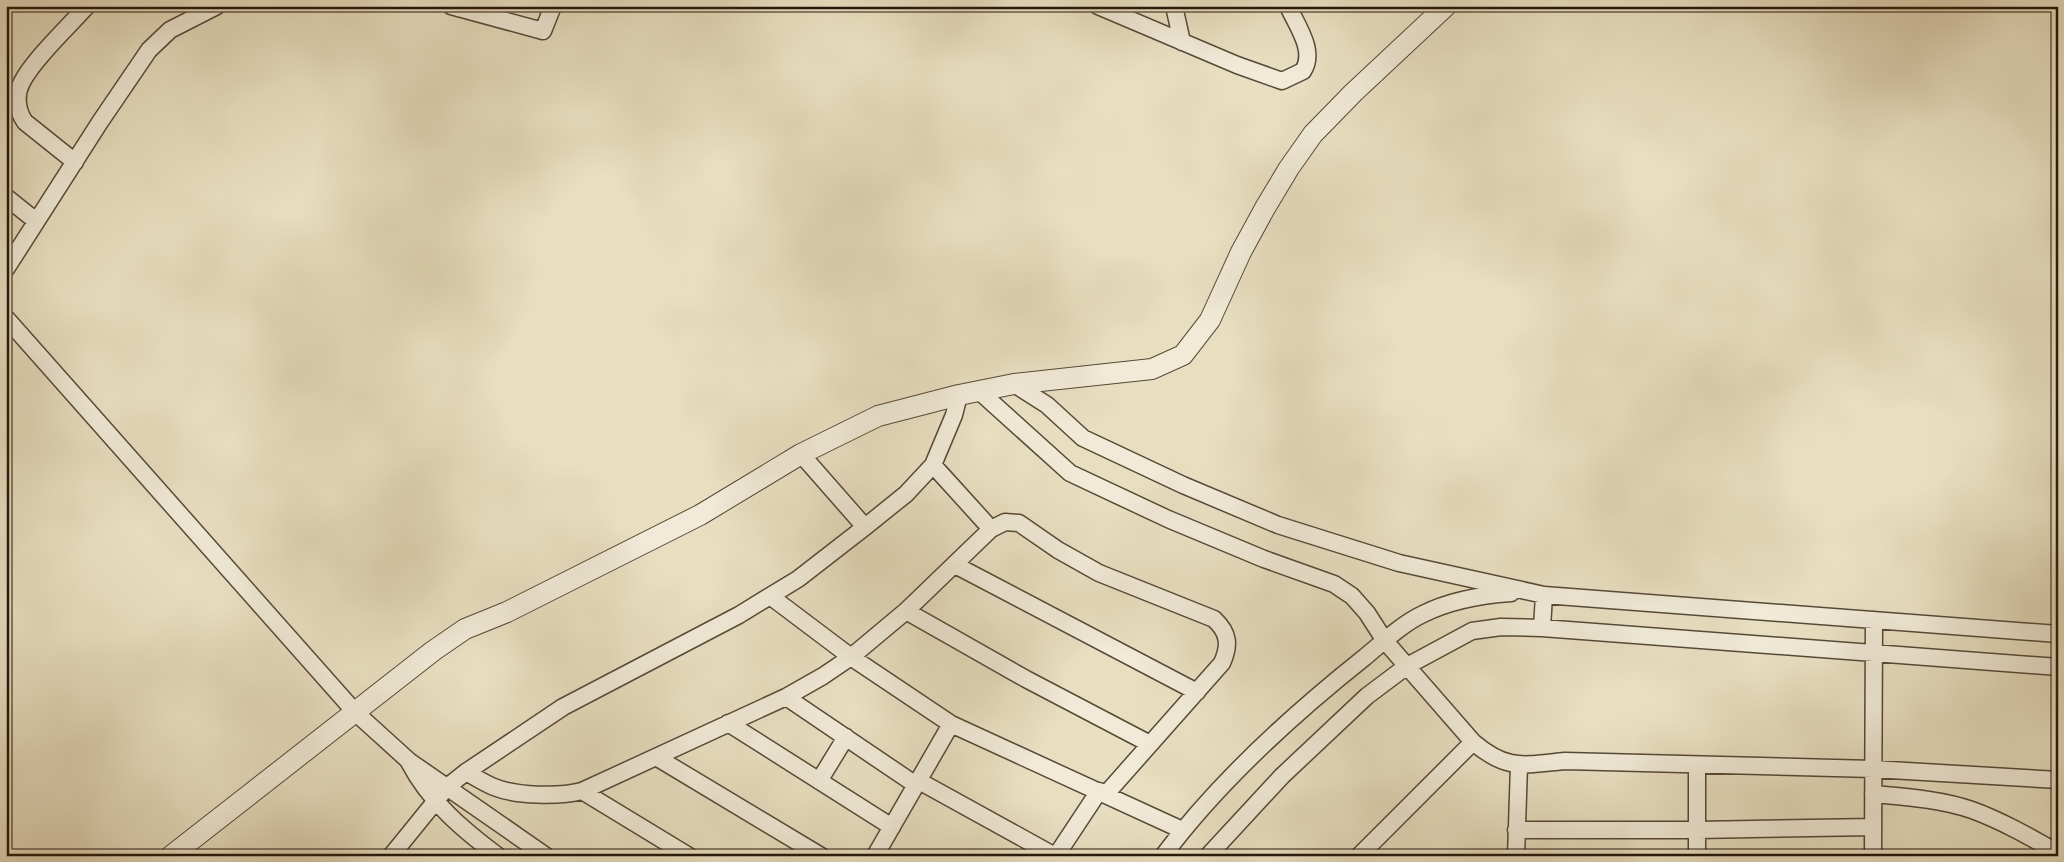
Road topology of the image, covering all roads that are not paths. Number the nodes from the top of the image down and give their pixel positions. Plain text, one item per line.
1 (87, 6) edge
2 (217, 6) edge
3 (552, 6) edge
4 (1098, 6) edge
5 (1174, 6) edge
6 (1288, 6) edge
7 (1446, 6) edge
8 (454, 7) edge
9 (1182, 42) junction
10 (75, 162) junction
11 (6, 197) edge
12 (36, 221) junction
13 (6, 269) edge
14 (6, 318) edge
15 (1014, 384) junction
16 (979, 391) junction
17 (959, 394) junction
18 (801, 454) junction
19 (933, 465) junction
20 (865, 527) junction
21 (992, 529) junction
22 (955, 565) junction
23 (1536, 594) junction
24 (770, 596) junction
25 (906, 611) junction
26 (1874, 620) junction
27 (1542, 628) junction
28 (2058, 634) edge
29 (1385, 640) junction
30 (1872, 653) junction
31 (851, 657) junction
32 (1407, 666) junction
33 (2058, 667) edge
34 (1196, 692) junction
35 (786, 697) junction
36 (355, 712) junction
37 (728, 724) junction
38 (951, 724) junction
39 (846, 737) junction
40 (1473, 742) junction
41 (1150, 744) junction
42 (656, 757) junction
43 (409, 761) junction
44 (1519, 765) junction
45 (1698, 766) junction
46 (1873, 769) junction
47 (466, 772) junction
48 (819, 780) junction
49 (2058, 780) edge
50 (917, 783) junction
51 (447, 787) junction
52 (582, 791) junction
53 (1103, 793) junction
54 (1873, 794) junction
55 (435, 802) junction
56 (892, 826) junction
57 (1873, 827) junction
58 (1182, 830) junction
59 (1516, 830) junction
60 (1697, 830) junction
61 (2058, 853) edge
62 (171, 856) edge
63 (391, 856) edge
64 (498, 856) edge
65 (546, 856) edge
66 (689, 856) edge
67 (821, 856) edge
68 (875, 856) edge
69 (1055, 856) edge
70 (1163, 856) edge
71 (1208, 856) edge
72 (1359, 856) edge
73 (1516, 856) edge
74 (1697, 856) edge
75 (1873, 856) edge

1 - 10 street
2 - 10 street
3 - 8 street
4 - 9 street
5 - 9 street
6 - 9 street
7 - 15 street
10 - 12 street
11 - 12 street
12 - 13 street
14 - 36 street
15 - 16 street
15 - 23 street
16 - 17 street
16 - 29 street
17 - 18 street
17 - 19 street
18 - 20 street
18 - 36 street
19 - 20 street
19 - 21 street
20 - 24 street
21 - 22 street
21 - 34 street
22 - 25 street
22 - 34 street
23 - 26 street
23 - 27 street
23 - 29 street
24 - 31 street
24 - 47 street
25 - 31 street
25 - 41 street
26 - 28 street
26 - 30 street
27 - 30 street
27 - 32 street
29 - 32 street
29 - 58 street
30 - 33 street
30 - 46 street
31 - 35 street
31 - 38 street
32 - 40 street
32 - 71 street
34 - 41 street
35 - 37 street
35 - 39 street
36 - 43 street
36 - 62 street
37 - 42 street
37 - 48 street
38 - 50 street
38 - 53 street
39 - 48 street
39 - 50 street
40 - 44 street
40 - 72 street
41 - 53 street
42 - 52 street
42 - 67 street
43 - 51 street
43 - 55 street
44 - 45 street
44 - 59 street
45 - 46 street
45 - 60 street
46 - 49 street
46 - 54 street
47 - 51 street
47 - 52 street
48 - 56 street
50 - 56 street
50 - 69 street
51 - 55 street
51 - 65 street
52 - 66 street
53 - 58 street
53 - 69 street
54 - 57 street
54 - 61 street
55 - 63 street
55 - 64 street
56 - 68 street
57 - 60 street
57 - 75 street
58 - 70 street
59 - 60 street
59 - 73 street
60 - 74 street

